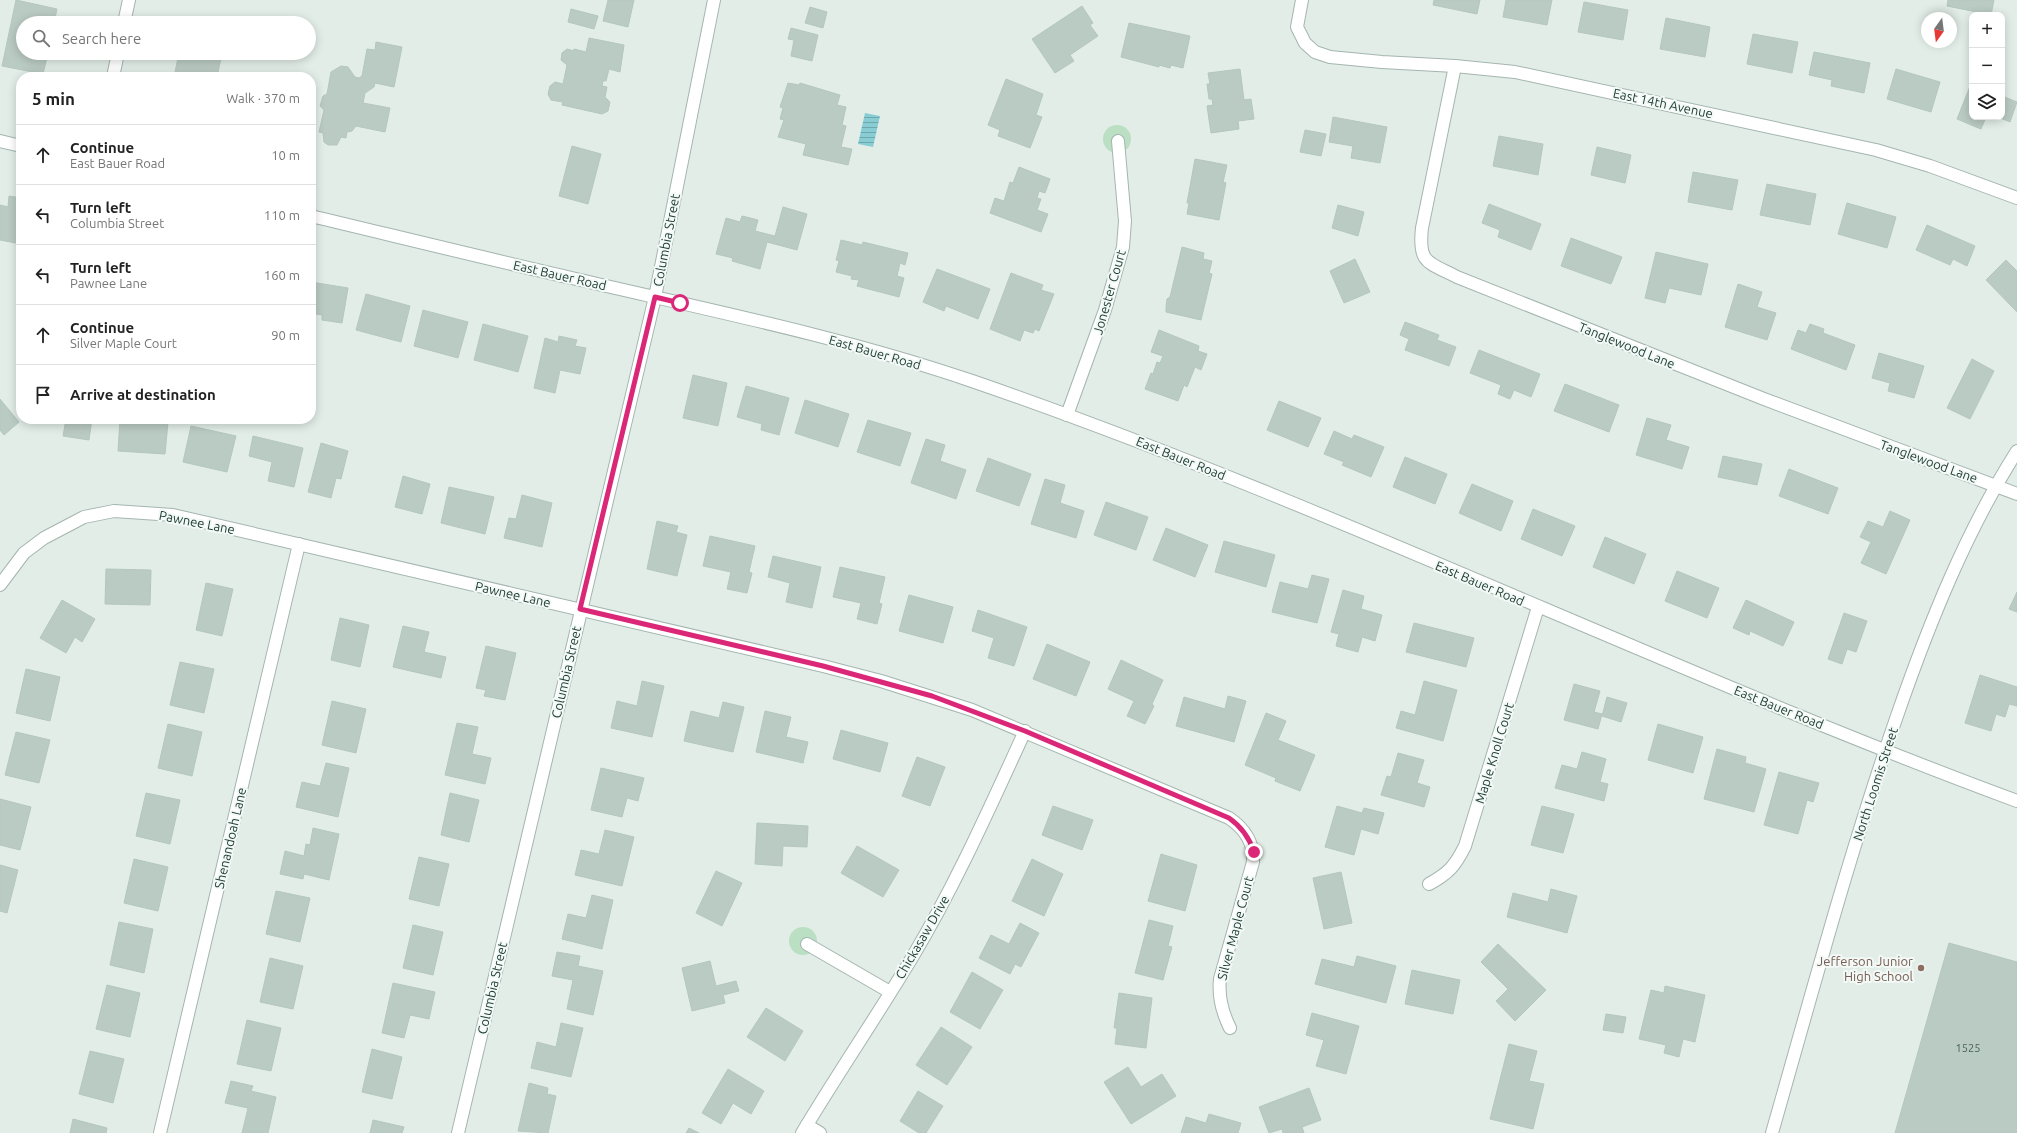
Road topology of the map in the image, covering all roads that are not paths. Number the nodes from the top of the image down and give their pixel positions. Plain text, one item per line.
1 (129, 0) edge
2 (714, 0) edge
3 (1302, 0) edge
4 (126, 16) edge
5 (117, 60) edge
6 (1455, 66) junction
7 (114, 72) edge
8 (0, 141) edge
9 (1118, 141) dead end
10 (16, 145) edge
11 (2017, 198) edge
12 (316, 217) edge
13 (655, 297) junction
14 (1067, 415) junction
15 (2017, 451) edge
16 (1995, 485) junction
17 (2017, 494) edge
18 (299, 544) junction
19 (0, 584) edge
20 (1538, 607) junction
21 (580, 609) junction
22 (1025, 731) junction
23 (1885, 750) junction
24 (2017, 801) edge
25 (1428, 884) dead end
26 (807, 944) dead end
27 (890, 992) junction
28 (1230, 1028) dead end
29 (804, 1129) edge
30 (160, 1133) edge
31 (458, 1133) edge
32 (820, 1133) edge
33 (1772, 1133) edge

1 - 4 street
2 - 13 street, Columbia Street
3 - 6 street, East 14th Avenue
5 - 7 street
6 - 11 street, East 14th Avenue
6 - 16 street, Tanglewood Lane
8 - 10 street
9 - 14 street, Jonester Court
12 - 13 street, East Bauer Road
13 - 14 street, East Bauer Road
13 - 21 street, Columbia Street
14 - 20 street, East Bauer Road
15 - 16 street, North Loomis Street
16 - 17 street, Tanglewood Lane
16 - 23 street, North Loomis Street
18 - 19 street, Pawnee Lane
18 - 21 street, Pawnee Lane
18 - 30 street, Shenandoah Lane
20 - 23 street, East Bauer Road
20 - 25 street, Maple Knoll Court
21 - 22 street, Pawnee Lane
21 - 31 street, Columbia Street
22 - 27 street, Chickasaw Drive
22 - 28 street, Silver Maple Court
23 - 24 street, East Bauer Road
23 - 33 street, North Loomis Street
26 - 27 street
27 - 29 street, Chickasaw Drive
29 - 32 street

